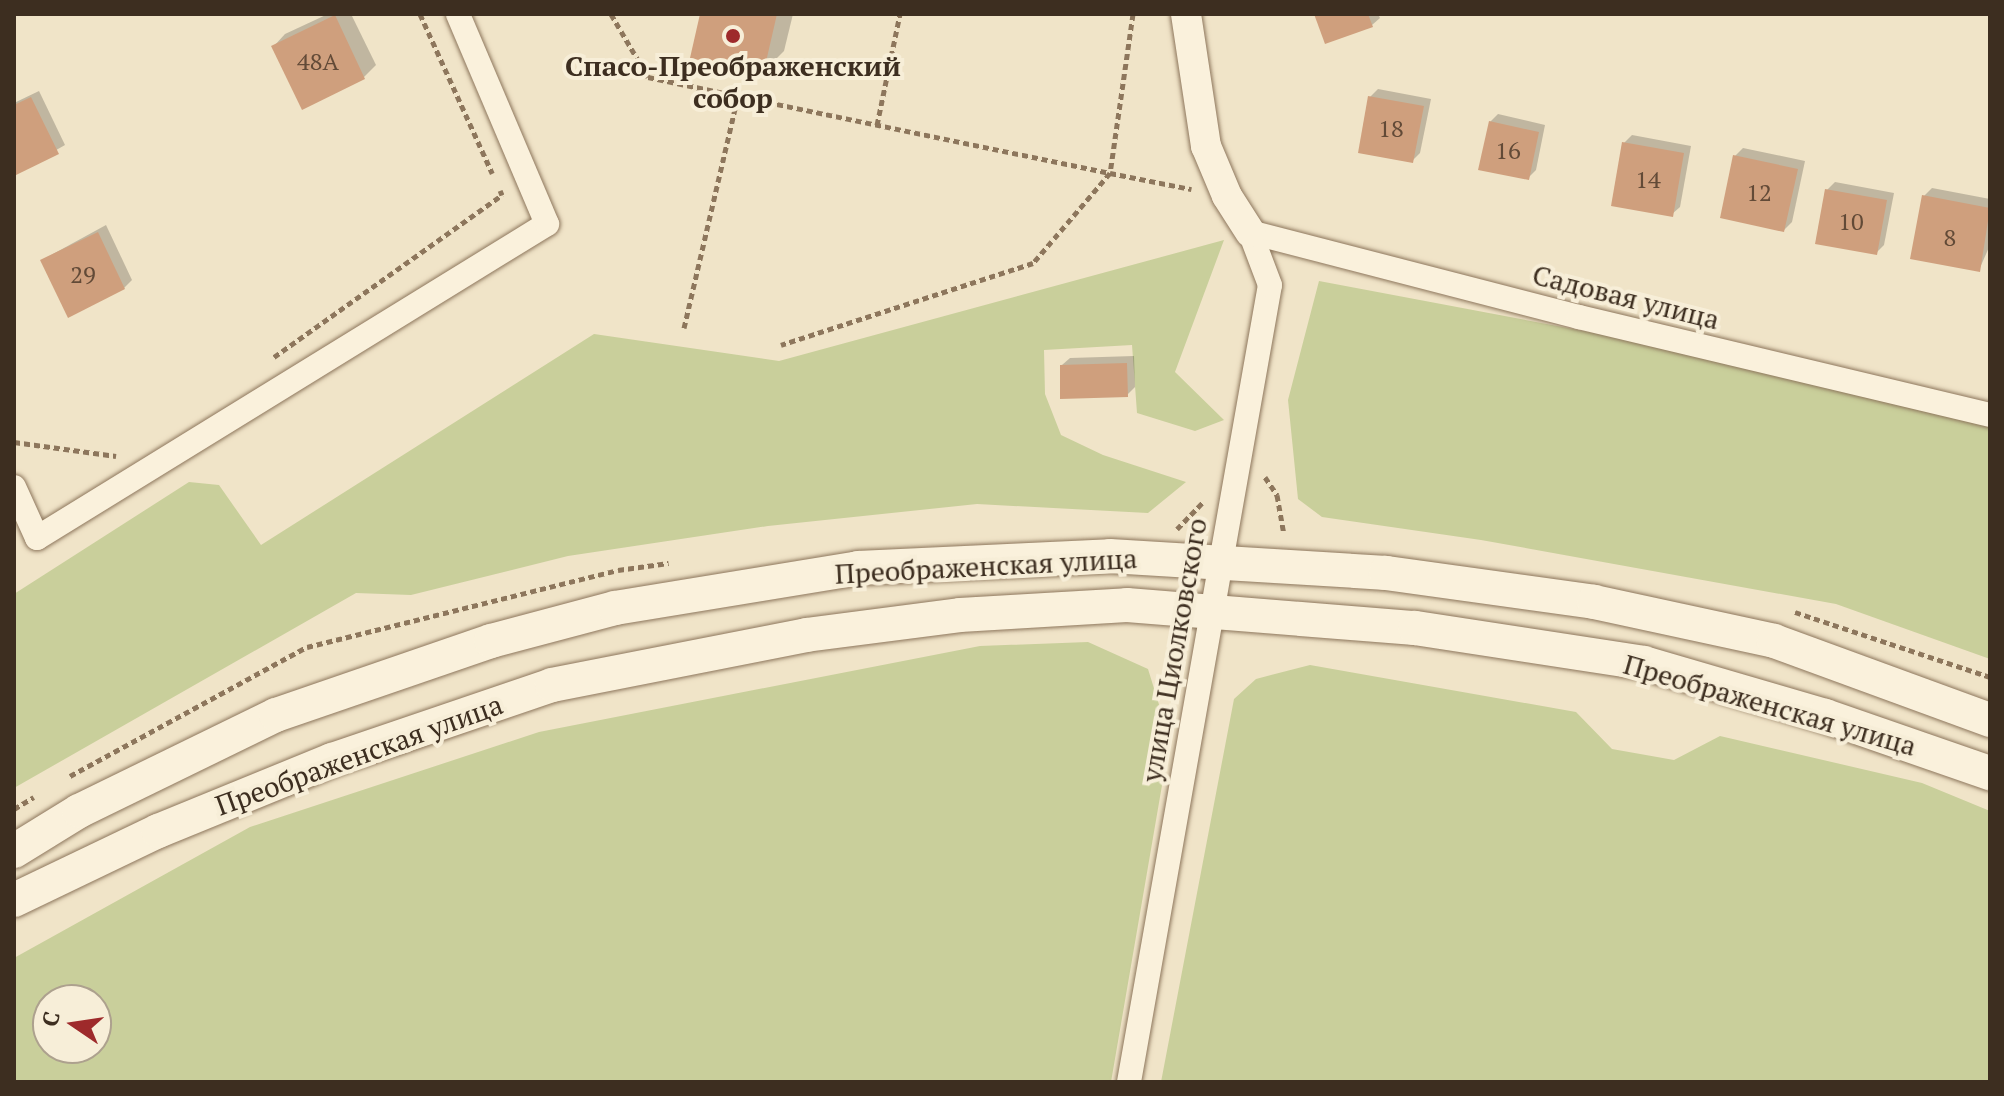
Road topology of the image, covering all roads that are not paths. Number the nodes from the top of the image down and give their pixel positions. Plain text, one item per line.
1 (458, 14) edge
2 (1186, 14) edge
3 (1250, 232) junction
4 (1990, 415) edge
5 (14, 487) edge
6 (1219, 563) junction
7 (1211, 612) junction
8 (1990, 720) edge
9 (1990, 773) edge
10 (14, 851) edge
11 (14, 900) edge
12 (1129, 1082) edge

1 - 5 street
2 - 3 street
3 - 4 street, Садовая улица
3 - 6 street, улица Циолковского
6 - 7 street, улица Циолковского
6 - 8 main road, Преображенская улица
6 - 10 main road, Преображенская улица
7 - 9 main road, Преображенская улица
7 - 11 main road, Преображенская улица
7 - 12 street, улица Циолковского

